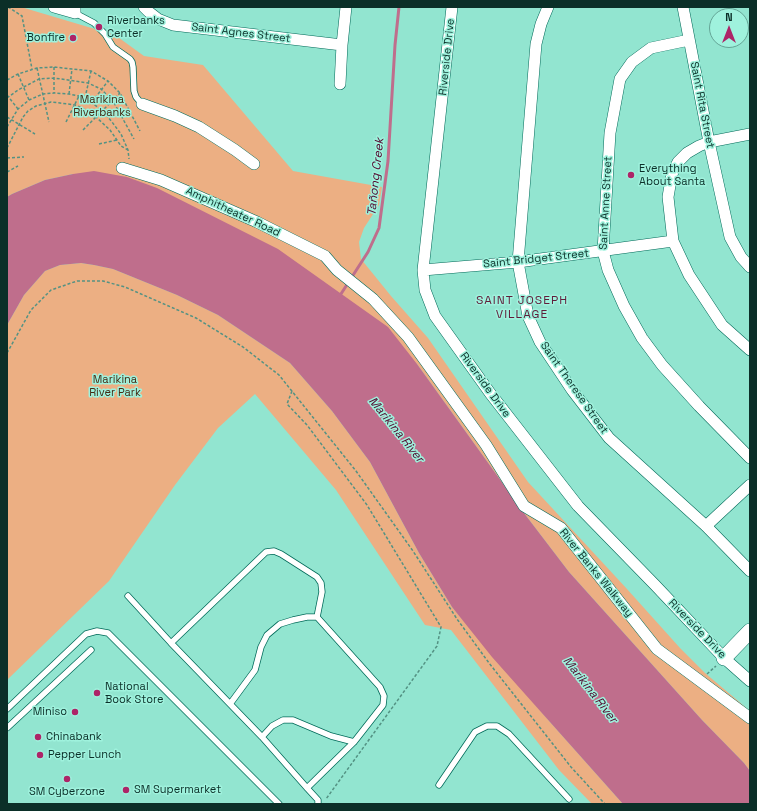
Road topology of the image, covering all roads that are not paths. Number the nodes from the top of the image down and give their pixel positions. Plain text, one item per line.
1 (54, 7) edge
2 (144, 7) edge
3 (346, 7) edge
4 (452, 7) edge
5 (548, 7) edge
6 (683, 7) edge
7 (75, 10) edge
8 (689, 40) junction
9 (342, 45) junction
10 (340, 84) dead end
11 (142, 104) joint
12 (750, 134) edge
13 (709, 142) junction
14 (254, 164) dead end
15 (127, 169) road end
16 (672, 241) junction
17 (603, 251) junction
18 (518, 262) junction
19 (750, 267) edge
20 (423, 270) junction
21 (373, 299) joint
22 (750, 350) edge
23 (750, 458) edge
24 (750, 484) edge
25 (706, 526) junction
26 (750, 571) edge
27 (128, 596) dead end
28 (317, 617) junction
29 (750, 631) edge
30 (171, 642) junction
31 (92, 650) dead end
32 (724, 658) junction
33 (750, 681) edge
34 (230, 704) junction
35 (7, 709) edge
36 (750, 718) edge
37 (7, 728) edge
38 (262, 737) junction
39 (354, 742) junction
40 (439, 785) dead end
41 (307, 788) junction
42 (569, 799) dead end
43 (279, 804) edge
44 (318, 804) edge

1 - 7 street
2 - 9 street, Saint Agnes Street
3 - 9 street
4 - 20 street, Riverside Drive
5 - 18 street, Saint Therese Street
6 - 8 street, Saint Rita Street
7 - 11 lane
8 - 13 street, Saint Rita Street
8 - 17 street, Saint Anne Street
9 - 10 street
11 - 14 street
12 - 13 street
13 - 16 street
13 - 19 street, Saint Rita Street
15 - 21 street, Amphitheater Road
16 - 17 street, Saint Bridget Street
16 - 22 street
17 - 18 street, Saint Bridget Street
17 - 23 street, Saint Anne Street
18 - 20 street, Saint Bridget Street
18 - 25 street, Saint Therese Street
20 - 32 street, Riverside Drive
21 - 36 street, River Banks Walkway
24 - 25 street
25 - 26 street, Saint Therese Street
27 - 30 lane
28 - 30 lane
28 - 34 lane
28 - 39 lane
29 - 32 street
30 - 34 lane
31 - 37 lane
32 - 33 street, Riverside Drive
34 - 38 lane
35 - 43 lane
38 - 39 lane
38 - 41 lane
39 - 41 lane
40 - 42 lane
41 - 44 lane

